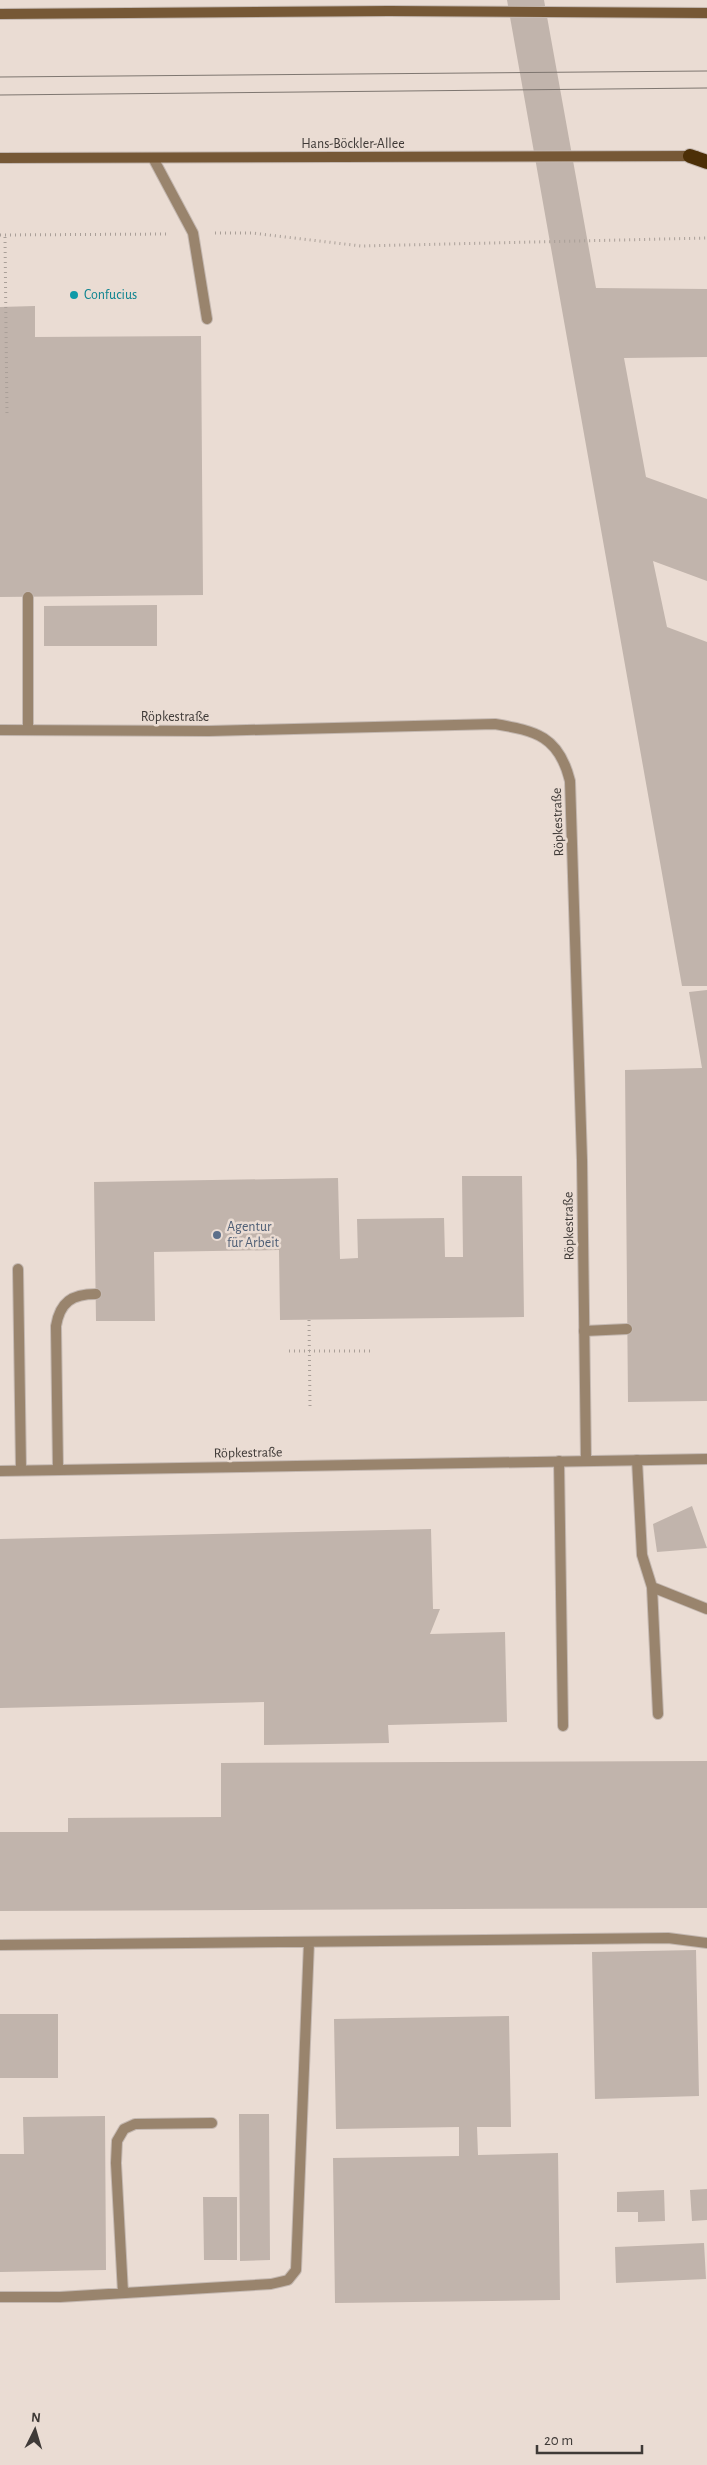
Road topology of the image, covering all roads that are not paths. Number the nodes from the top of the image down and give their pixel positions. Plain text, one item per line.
1 (707, 13) edge
2 (0, 14) edge
3 (690, 156) junction
4 (707, 156) edge
5 (0, 158) edge
6 (153, 158) junction
7 (707, 162) edge
8 (208, 319) dead end
9 (28, 597) dead end
10 (28, 729) junction
11 (0, 730) edge
12 (18, 1269) dead end
13 (96, 1294) dead end
14 (627, 1329) dead end
15 (584, 1331) junction
16 (707, 1459) edge
17 (637, 1460) junction
18 (560, 1461) junction
19 (586, 1461) junction
20 (21, 1470) junction
21 (58, 1470) junction
22 (0, 1471) edge
23 (652, 1587) junction
24 (707, 1609) edge
25 (658, 1714) dead end
26 (563, 1726) dead end
27 (309, 1942) junction
28 (707, 1943) edge
29 (0, 1945) edge
30 (212, 2123) dead end
31 (123, 2293) junction
32 (0, 2297) edge

1 - 2 main road
3 - 4 main road, Hans-Böckler-Allee
3 - 6 main road, Hans-Böckler-Allee
3 - 7 highway
5 - 6 main road, Hans-Böckler-Allee
6 - 8 street
9 - 10 street
10 - 11 street, Röpkestraße
10 - 15 street, Röpkestraße
12 - 20 street
13 - 21 street
14 - 15 street
15 - 19 street, Röpkestraße
16 - 17 street, Röpkestraße
17 - 19 street, Röpkestraße
17 - 23 street
18 - 19 street, Röpkestraße
18 - 21 street, Röpkestraße
18 - 26 street
20 - 21 street, Röpkestraße
20 - 22 street, Röpkestraße
23 - 24 street
23 - 25 street
27 - 28 street
27 - 29 street
27 - 31 street
30 - 31 street
31 - 32 street

